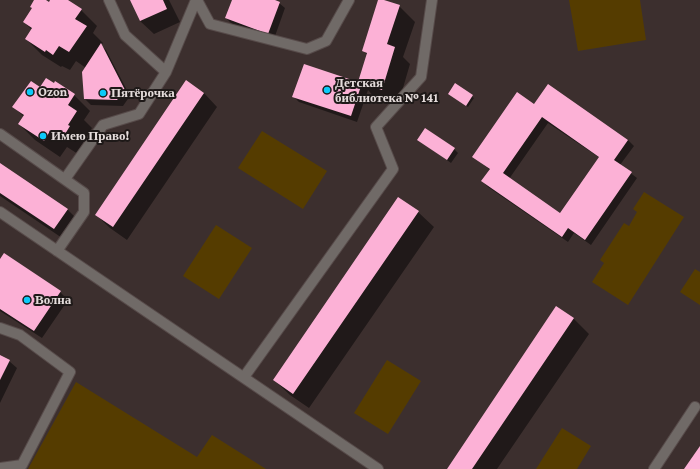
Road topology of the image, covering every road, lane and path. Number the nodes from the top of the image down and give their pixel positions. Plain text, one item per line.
1 (109, 0) edge
2 (197, 0) edge
3 (349, 0) edge
4 (432, 0) edge
5 (166, 72) junction
6 (0, 134) edge
7 (65, 179) junction
8 (0, 212) edge
9 (57, 250) junction
10 (0, 328) edge
11 (244, 377) junction
12 (695, 407) dead end
13 (0, 468) edge
14 (378, 469) edge
15 (654, 469) edge

1 - 5 street
2 - 3 street
2 - 5 street
4 - 11 street
5 - 7 street
6 - 7 street
7 - 9 street
8 - 9 street
9 - 11 street
10 - 13 street
11 - 14 street
12 - 15 street

